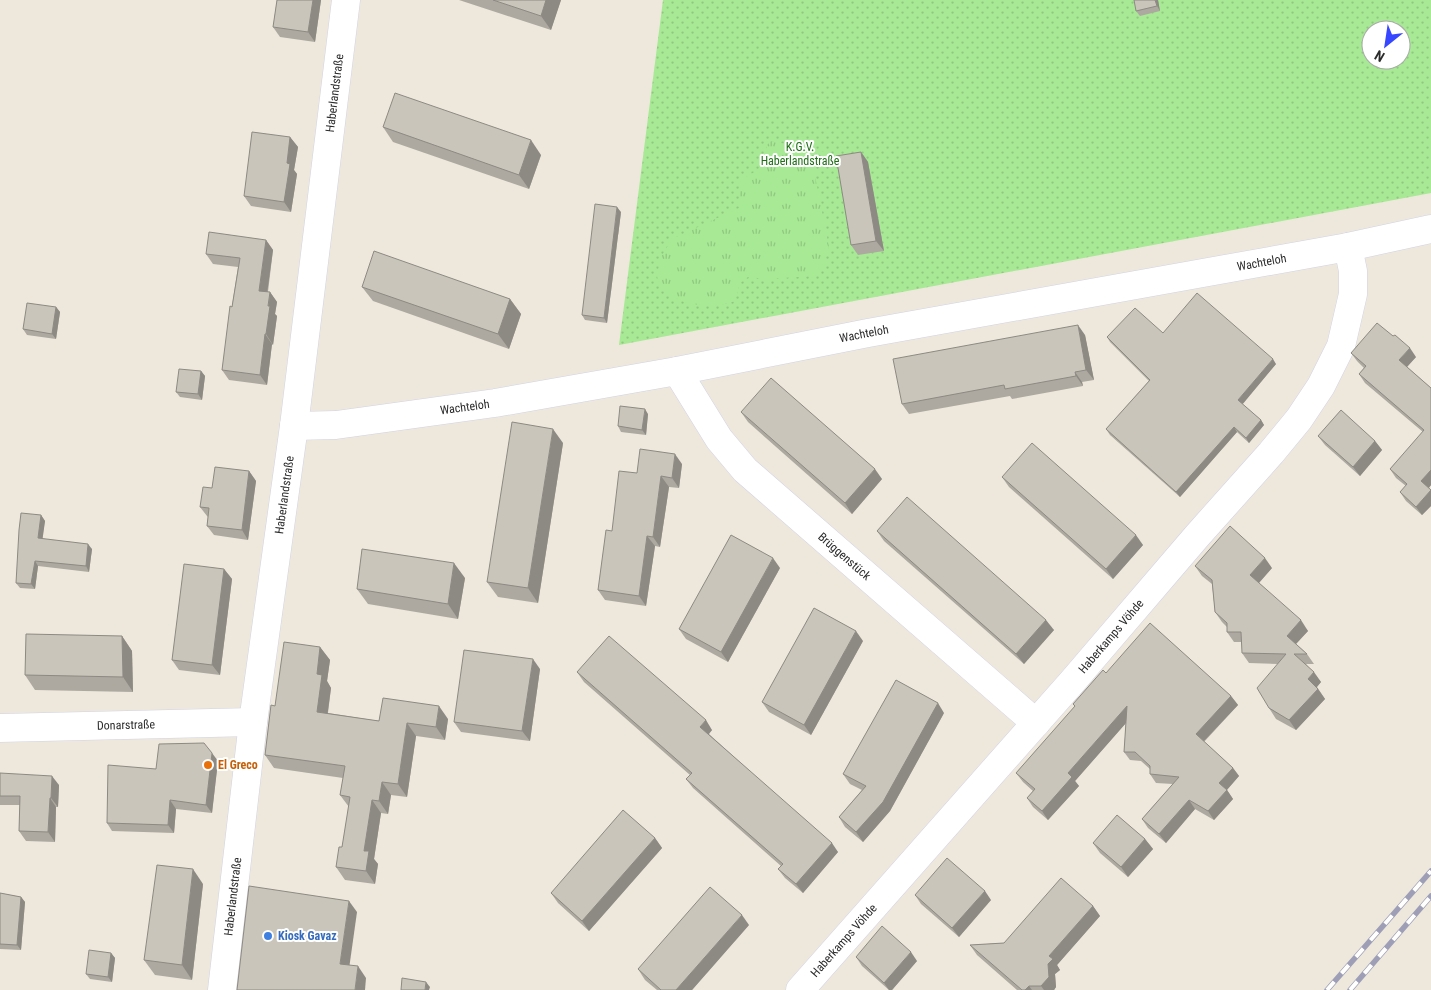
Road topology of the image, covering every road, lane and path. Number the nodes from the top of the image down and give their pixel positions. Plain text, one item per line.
1 (346, 0) edge
2 (1431, 230) edge
3 (1348, 247) junction
4 (677, 370) junction
5 (294, 426) junction
6 (253, 722) junction
7 (1036, 722) junction
8 (0, 728) edge
9 (222, 990) edge
10 (800, 990) edge

1 - 5 street, Haberlandstraße
2 - 3 street, Wachteloh
3 - 4 street, Wachteloh
3 - 7 street, Haberkamps Vöhde
4 - 5 street, Wachteloh
4 - 7 street, Brüggenstück
5 - 6 street, Haberlandstraße
6 - 8 street, Donarstraße
6 - 9 street, Haberlandstraße
7 - 10 street, Haberkamps Vöhde

